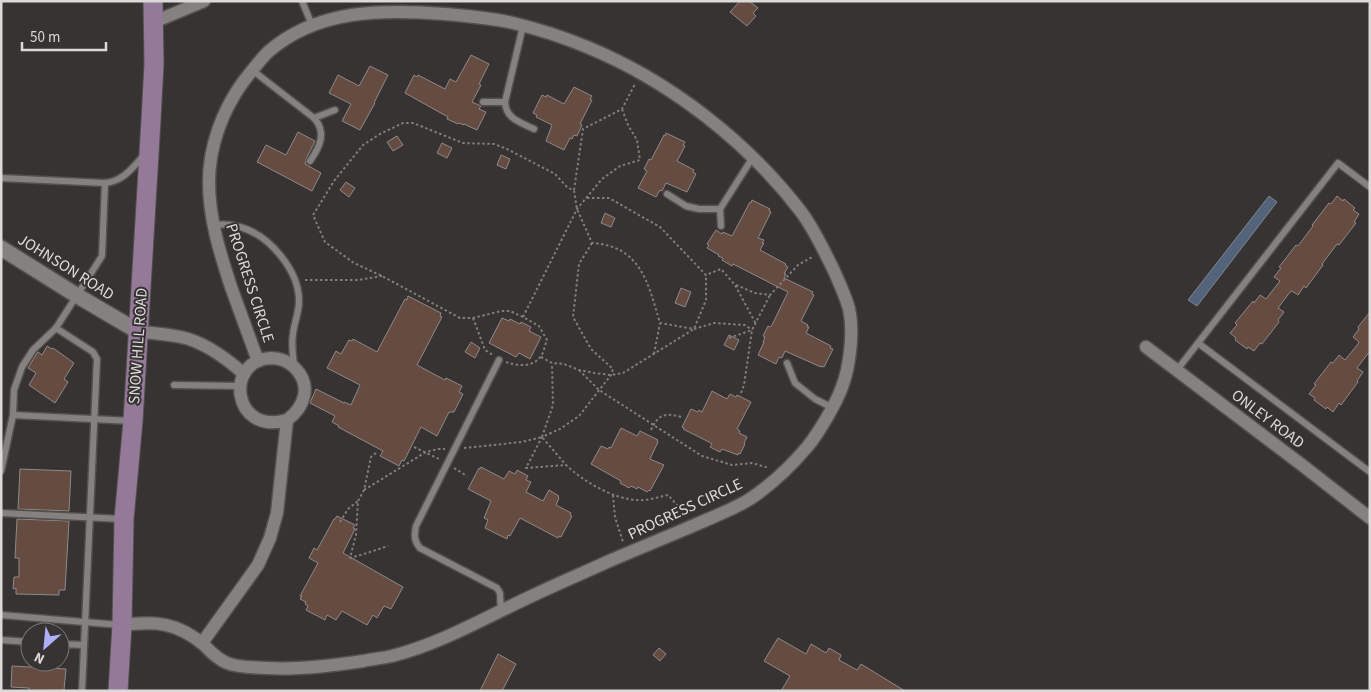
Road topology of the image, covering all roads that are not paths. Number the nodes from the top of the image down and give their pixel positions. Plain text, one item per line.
1 (153, 1) edge
2 (204, 1) edge
3 (302, 1) edge
4 (154, 22) junction
5 (312, 25) junction
6 (523, 26) junction
7 (252, 70) junction
8 (483, 102) dead end
9 (505, 102) junction
10 (335, 110) dead end
11 (314, 118) junction
12 (534, 129) dead end
13 (150, 149) junction
14 (753, 157) junction
15 (310, 161) dead end
16 (1, 178) edge
17 (105, 183) junction
18 (1370, 187) edge
19 (667, 194) dead end
20 (720, 209) junction
21 (213, 224) junction
22 (721, 226) dead end
23 (1, 248) edge
24 (76, 295) junction
25 (56, 328) junction
26 (139, 332) junction
27 (1198, 343) junction
28 (1146, 347) dead end
29 (499, 360) road end
30 (258, 361) junction
31 (787, 363) dead end
32 (294, 366) junction
33 (1177, 370) junction
34 (242, 380) junction
35 (174, 385) dead end
36 (831, 407) junction
37 (13, 415) junction
38 (94, 419) junction
39 (286, 420) junction
40 (133, 421) junction
41 (1, 471) edge
42 (1370, 472) edge
43 (1, 514) edge
44 (90, 518) junction
45 (1370, 518) edge
46 (124, 519) junction
47 (501, 612) junction
48 (1, 615) edge
49 (85, 622) junction
50 (122, 625) junction
51 (1, 640) edge
52 (20, 641) edge
53 (202, 643) junction
54 (70, 645) edge
55 (84, 646) junction
56 (82, 691) edge
57 (118, 691) edge

1 - 4 main road, SNOW HILL ROAD
2 - 4 street
3 - 5 lane
4 - 13 main road, SNOW HILL ROAD
5 - 6 street, PROGRESS CIRCLE
5 - 7 street, PROGRESS CIRCLE
6 - 9 lane
6 - 14 street, PROGRESS CIRCLE
7 - 11 lane
7 - 21 street, PROGRESS CIRCLE
8 - 9 lane
9 - 12 lane
10 - 11 lane
11 - 15 lane
13 - 17 lane
13 - 26 main road, SNOW HILL ROAD
14 - 20 lane
14 - 36 street, PROGRESS CIRCLE
16 - 17 lane
17 - 24 lane
18 - 27 lane
19 - 20 lane
20 - 22 lane
21 - 30 street, PROGRESS CIRCLE
21 - 32 lane
23 - 24 street, JOHNSON ROAD
24 - 25 lane
24 - 26 street, JOHNSON ROAD
25 - 37 lane
25 - 38 lane
26 - 34 street
26 - 40 main road, SNOW HILL ROAD
27 - 33 lane
27 - 42 lane
28 - 33 street, ONLEY ROAD
29 - 47 lane
30 - 32 street, PROGRESS CIRCLE
30 - 34 street, PROGRESS CIRCLE
31 - 36 lane
32 - 39 street
33 - 45 street, ONLEY ROAD
34 - 35 lane
34 - 39 street
36 - 47 street, PROGRESS CIRCLE
37 - 38 lane
37 - 41 lane
38 - 40 lane
38 - 44 lane
39 - 53 street
40 - 46 main road, SNOW HILL ROAD
43 - 44 lane
44 - 46 lane
44 - 49 lane
46 - 50 main road, SNOW HILL ROAD
47 - 53 street, PROGRESS CIRCLE
48 - 49 lane
49 - 50 lane
49 - 55 lane
50 - 53 street, PROGRESS CIRCLE
50 - 57 main road, SNOW HILL ROAD
51 - 52 lane
54 - 55 lane
55 - 56 lane

